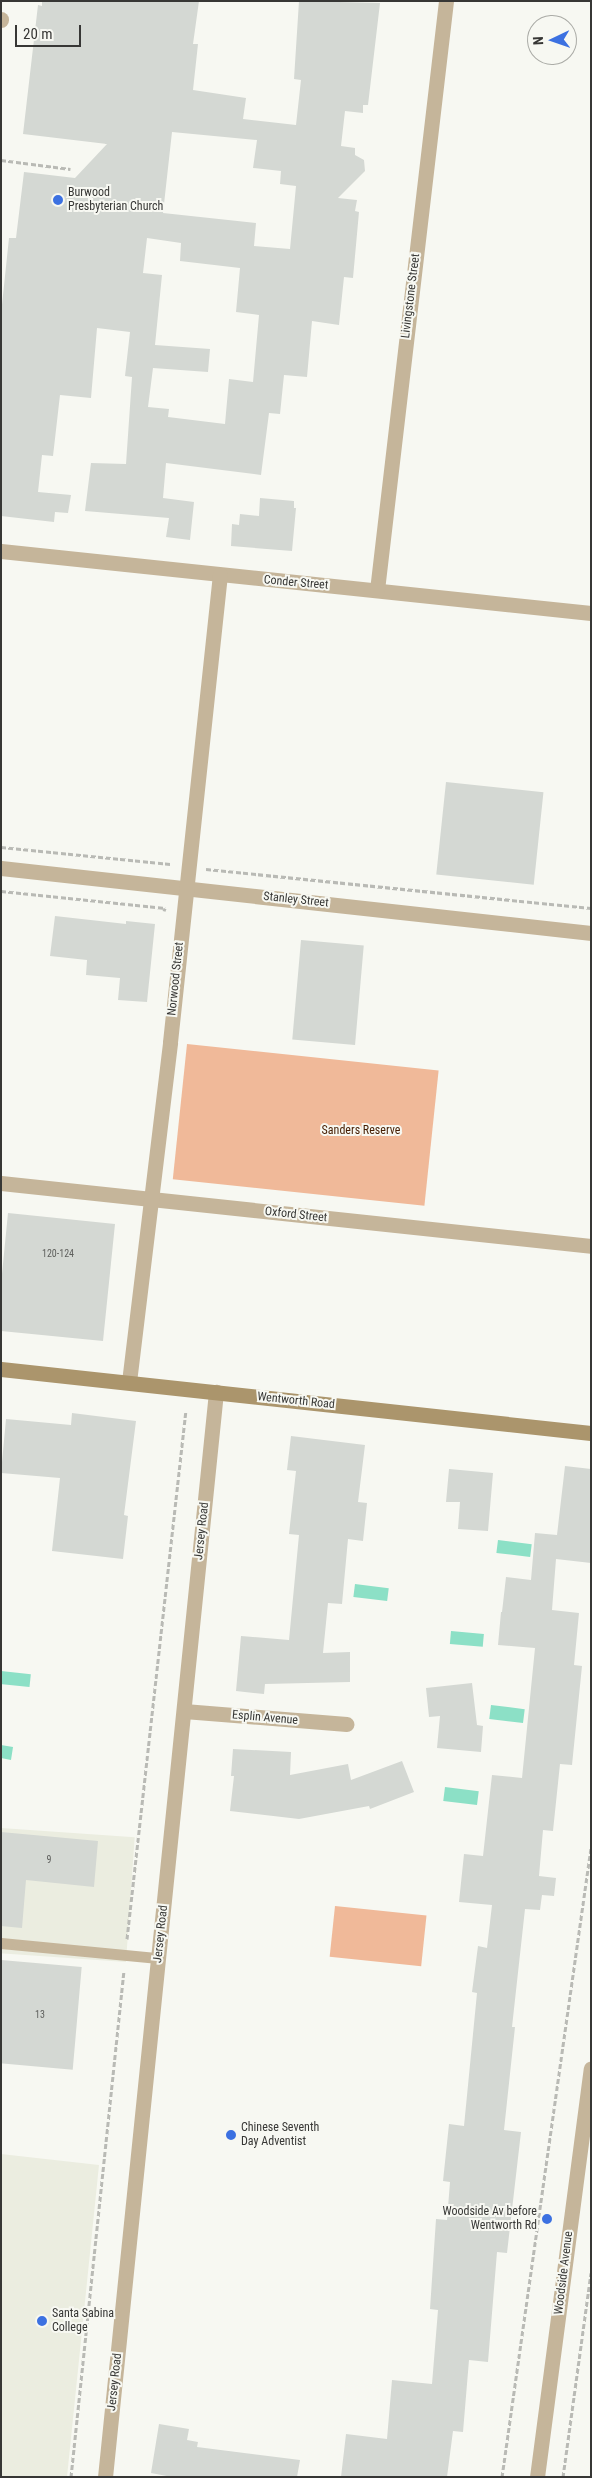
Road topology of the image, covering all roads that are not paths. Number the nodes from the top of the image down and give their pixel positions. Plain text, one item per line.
1 (446, 1) edge
2 (1, 551) edge
3 (220, 575) junction
4 (377, 590) junction
5 (591, 613) edge
6 (1, 868) edge
7 (185, 887) junction
8 (591, 933) edge
9 (1, 1183) edge
10 (152, 1199) junction
11 (591, 1246) edge
12 (1, 1369) edge
13 (129, 1382) junction
14 (216, 1392) junction
15 (591, 1434) edge
16 (184, 1711) junction
17 (346, 1724) dead end
18 (1, 1943) edge
19 (158, 1958) junction
20 (591, 2069) edge
21 (105, 2477) edge
22 (537, 2477) edge

1 - 4 street, Livingstone Street
2 - 3 street, Conder Street
3 - 4 street, Conder Street
3 - 7 street, Norwood Street
4 - 5 street, Conder Street
6 - 7 street, Stanley Street
7 - 8 street, Stanley Street
7 - 10 street, Norwood Street
9 - 10 street, Oxford Street
10 - 11 street, Oxford Street
10 - 13 street, Norwood Street
12 - 13 street, Wentworth Road
13 - 14 street, Wentworth Road
14 - 15 street, Wentworth Road
14 - 16 street, Jersey Road
16 - 17 street, Esplin Avenue
16 - 19 street, Jersey Road
18 - 19 lane
19 - 21 street, Jersey Road
20 - 22 street, Woodside Avenue

